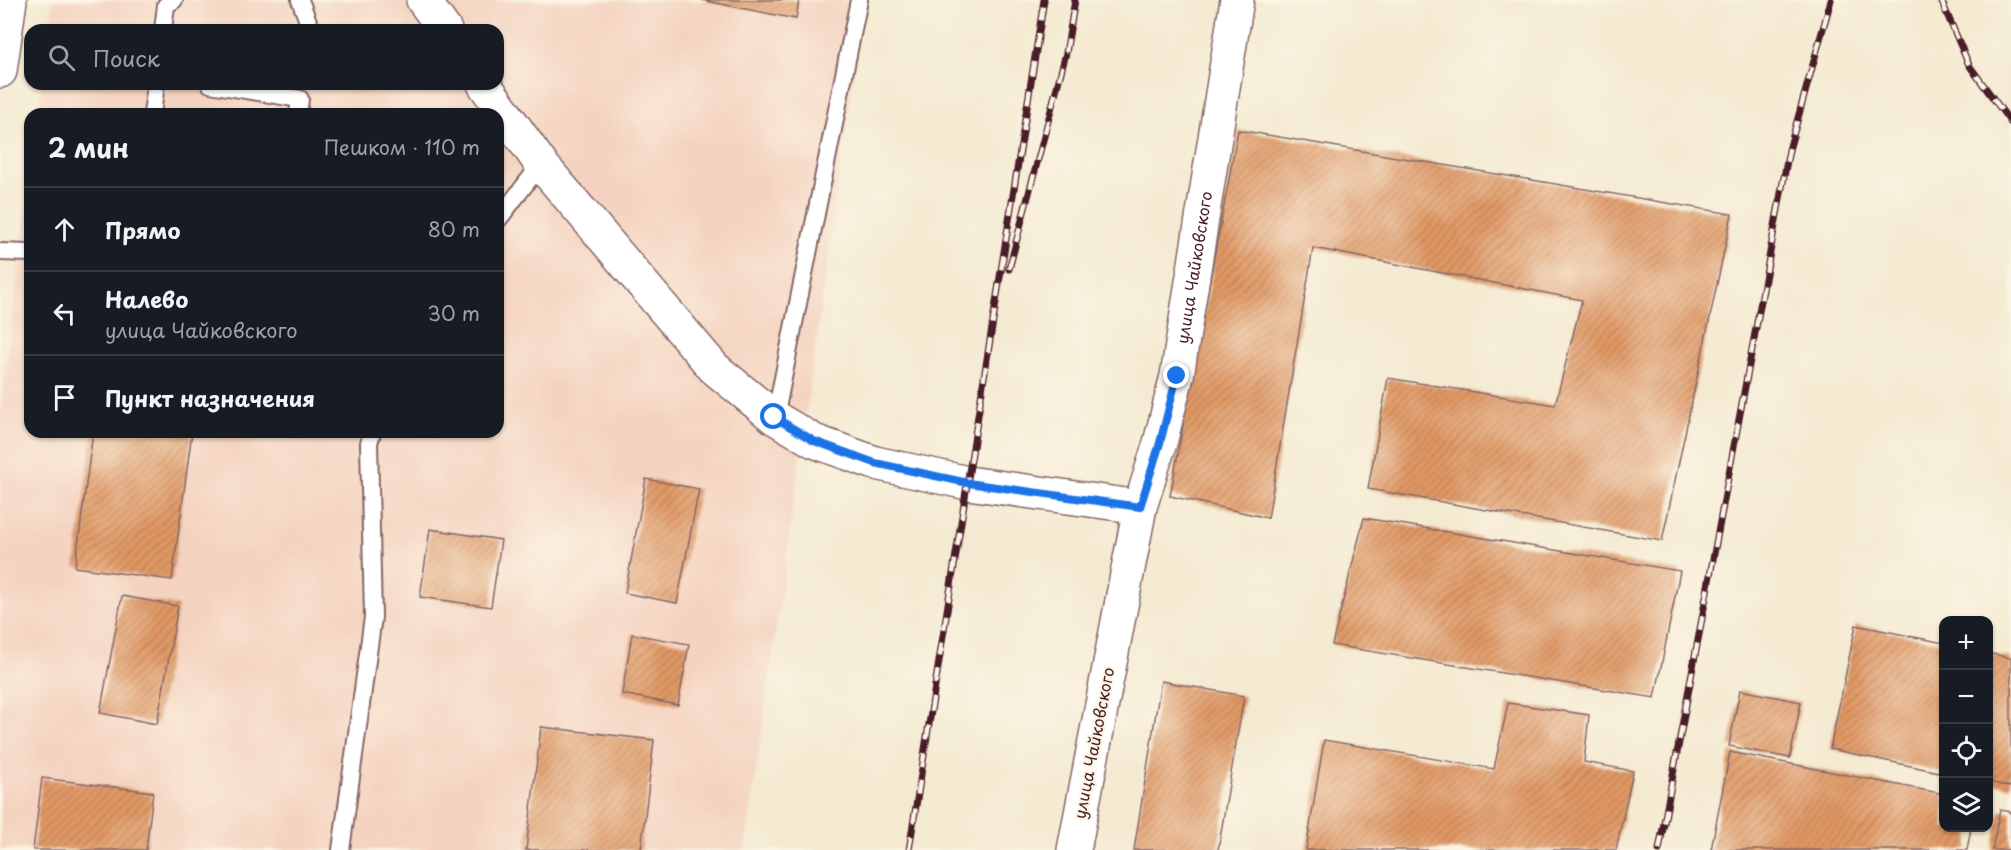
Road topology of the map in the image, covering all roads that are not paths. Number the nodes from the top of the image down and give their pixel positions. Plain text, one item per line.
1 (10, 0) edge
2 (174, 0) edge
3 (300, 0) edge
4 (423, 0) edge
5 (859, 0) edge
6 (1237, 0) edge
7 (164, 24) edge
8 (309, 24) edge
9 (441, 24) edge
10 (0, 71) edge
11 (155, 90) edge
12 (246, 90) edge
13 (488, 90) edge
14 (300, 99) edge
15 (153, 108) edge
16 (501, 108) edge
17 (504, 112) edge
18 (541, 164) junction
19 (504, 212) edge
20 (0, 252) edge
21 (24, 253) edge
22 (774, 417) junction
23 (370, 438) edge
24 (1140, 507) junction
25 (341, 850) edge
26 (1074, 850) edge

1 - 10 street
2 - 7 lane
3 - 8 lane
4 - 9 street
5 - 22 lane
6 - 24 street, улица Чайковского
11 - 15 lane
12 - 14 lane
13 - 16 street
17 - 18 street
18 - 19 lane
18 - 22 street
20 - 21 lane
22 - 24 street
23 - 25 lane
24 - 26 street, улица Чайковского

